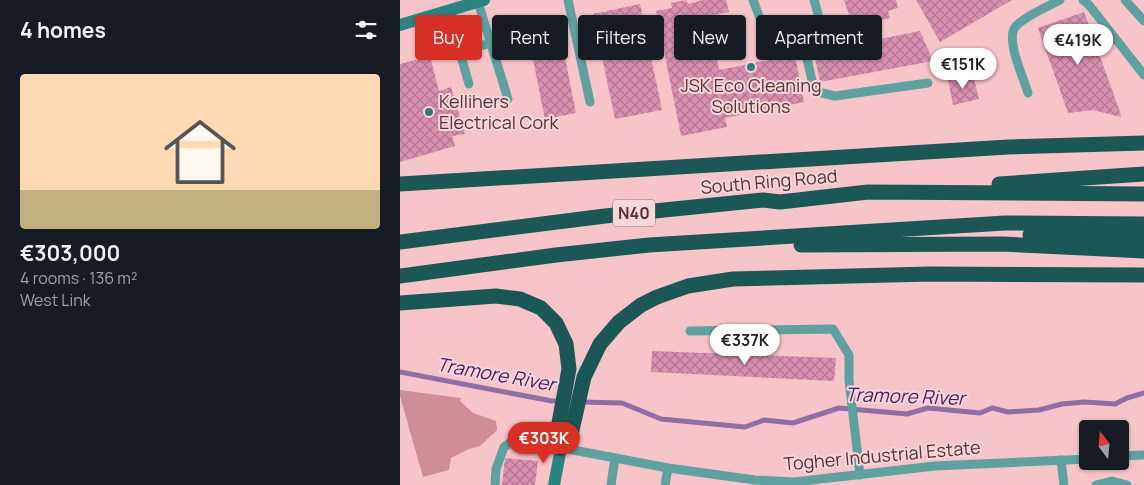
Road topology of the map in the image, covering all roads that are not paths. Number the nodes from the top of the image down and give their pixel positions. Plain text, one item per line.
1 (568, 0) edge
2 (753, 0) edge
3 (814, 0) edge
4 (1060, 0) edge
5 (1083, 0) edge
6 (1125, 0) edge
7 (481, 1) edge
8 (759, 15) edge
9 (1144, 21) edge
10 (401, 24) edge
11 (492, 43) joint
12 (497, 60) edge
13 (1143, 72) edge
14 (928, 83) dead end
15 (469, 84) dead end
16 (1028, 93) dead end
17 (508, 100) dead end
18 (590, 102) dead end
19 (1144, 143) edge
20 (1144, 174) edge
21 (400, 184) edge
22 (868, 192) junction
23 (1144, 194) edge
24 (1144, 224) edge
25 (854, 232) junction
26 (1144, 238) edge
27 (400, 242) edge
28 (649, 245) junction
29 (1144, 252) edge
30 (1144, 275) edge
31 (400, 276) edge
32 (400, 303) edge
33 (690, 331) dead end
34 (561, 448) junction
35 (1144, 454) edge
36 (1129, 455) edge
37 (615, 458) junction
38 (1079, 459) edge
39 (1061, 460) junction
40 (668, 468) junction
41 (716, 474) junction
42 (857, 479) edge
43 (755, 482) edge
44 (495, 485) edge
45 (554, 485) edge
46 (611, 485) edge
47 (665, 485) edge
48 (714, 485) edge
49 (1064, 485) edge
50 (1096, 485) edge
51 (1127, 485) edge

1 - 18 lane
2 - 8 lane
3 - 14 lane
4 - 16 lane
5 - 13 lane
6 - 9 lane
7 - 10 street
7 - 11 lane
11 - 15 lane
12 - 17 lane
19 - 21 highway
20 - 22 highway
22 - 23 highway, South Ring Road / N40
22 - 27 highway, South Ring Road / N40
24 - 25 highway, N40
25 - 26 highway
25 - 28 highway, N40
28 - 29 highway
28 - 31 highway, N40
30 - 34 highway
32 - 34 highway
33 - 42 lane
34 - 37 lane, Togher Industrial Estate
34 - 44 lane, Togher Industrial Estate
34 - 45 street
35 - 36 lane
37 - 40 lane, Togher Industrial Estate
37 - 46 lane
38 - 39 lane, Togher Industrial Estate
39 - 42 lane, Togher Industrial Estate
39 - 49 lane
40 - 41 lane, Togher Industrial Estate
40 - 47 lane
41 - 43 lane, Togher Industrial Estate
41 - 48 lane
42 - 43 lane, Togher Industrial Estate
50 - 51 lane

